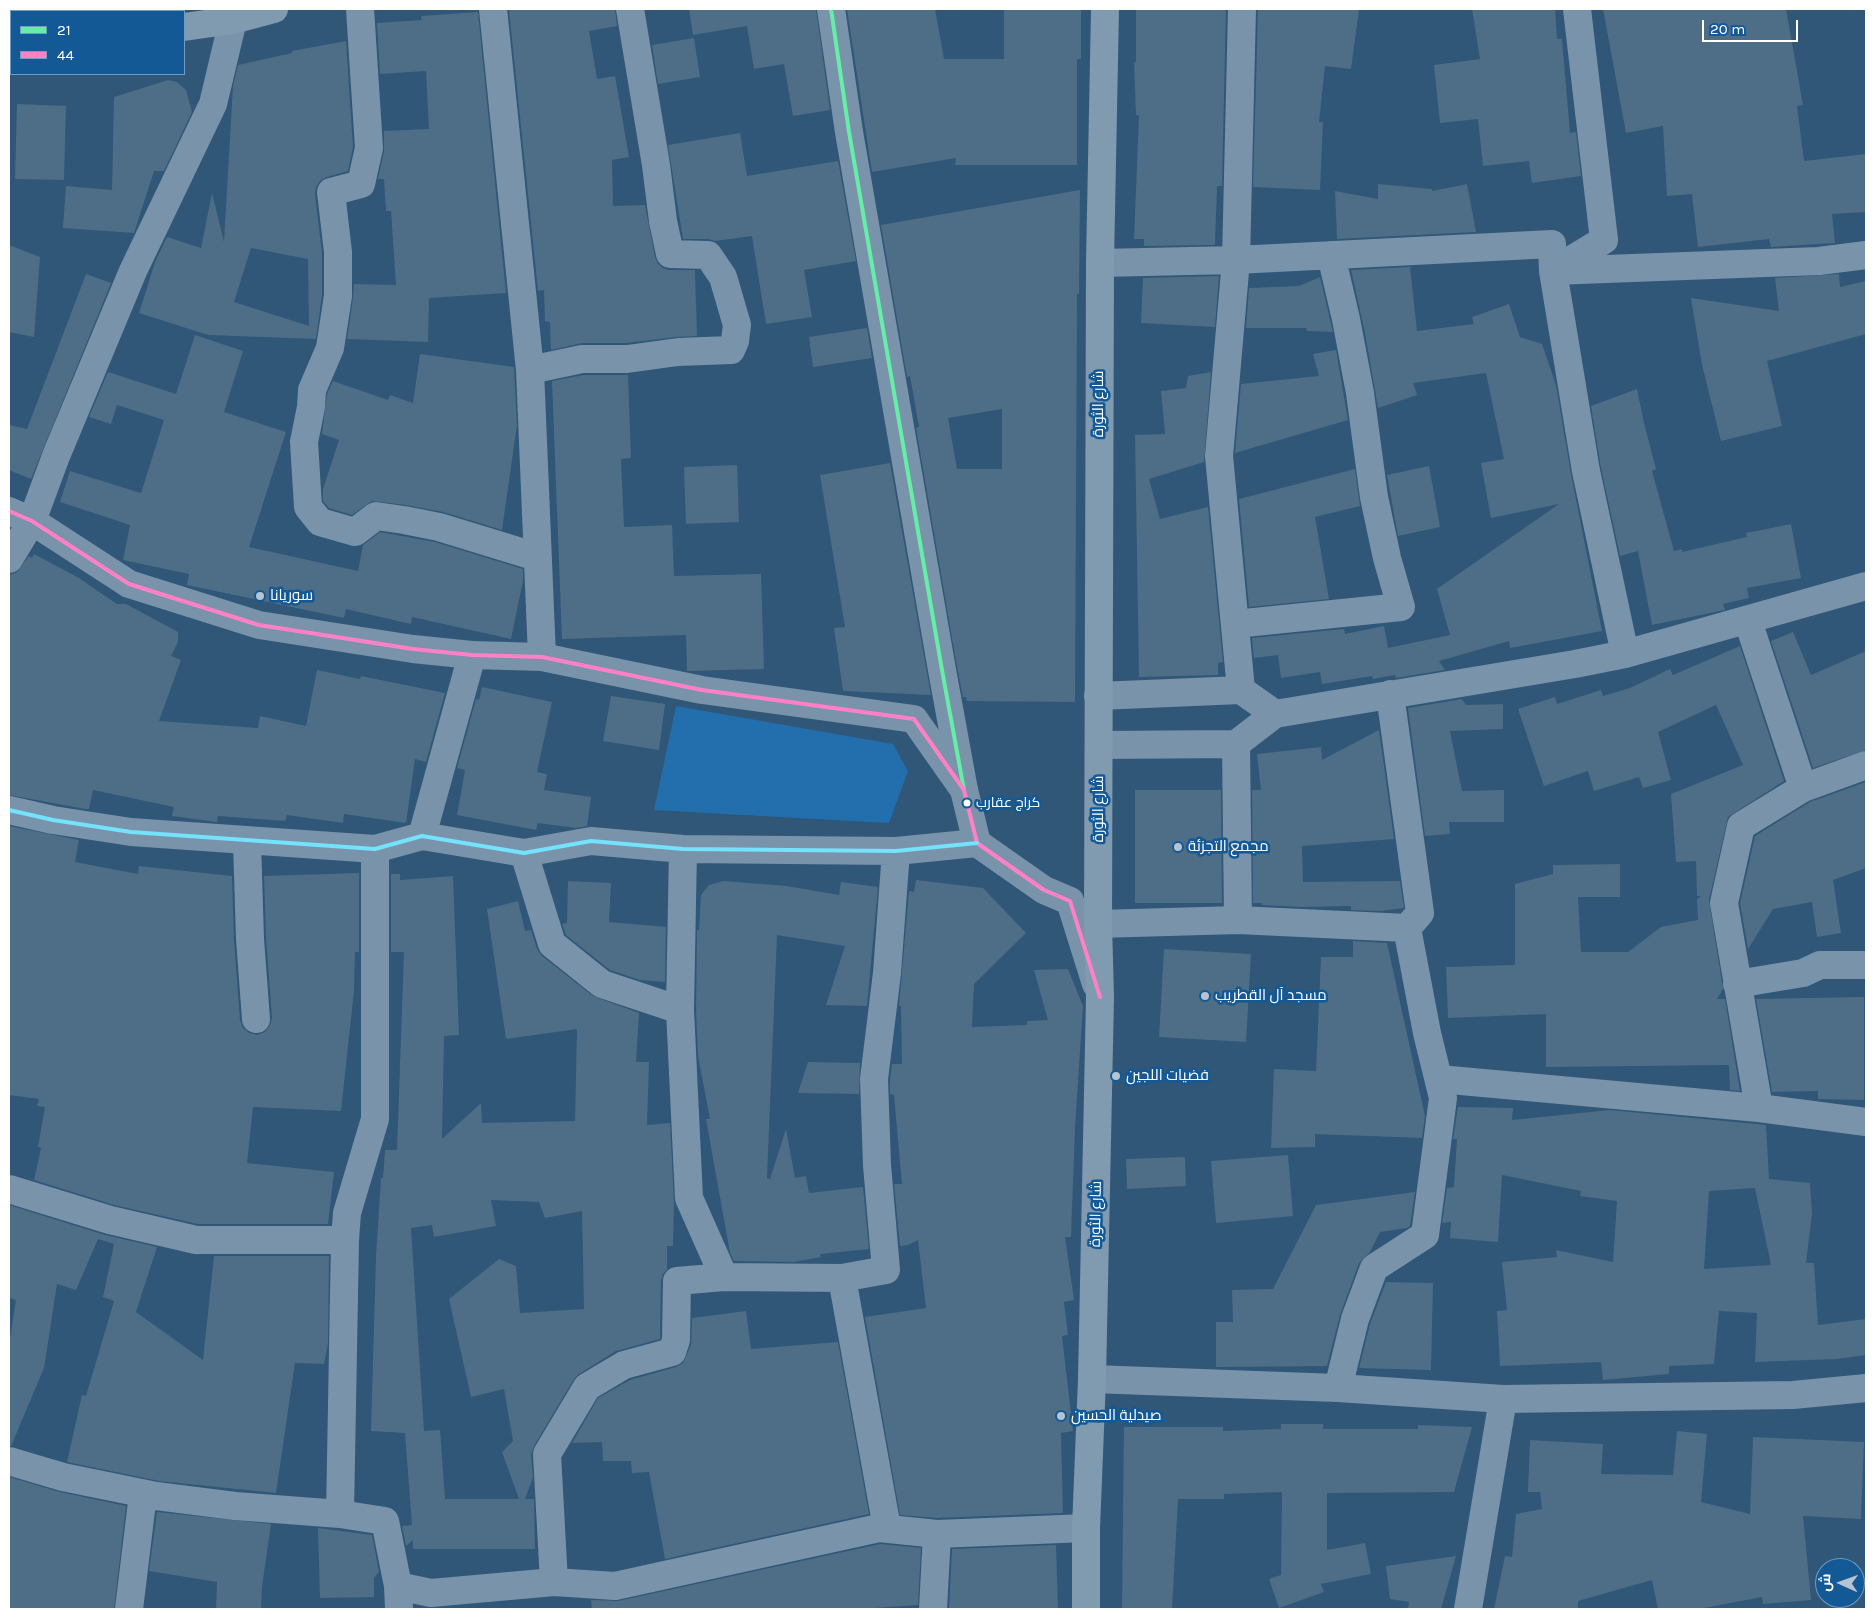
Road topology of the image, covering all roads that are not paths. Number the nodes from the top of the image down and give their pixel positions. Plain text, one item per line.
1 (274, 9) edge
2 (360, 9) edge
3 (493, 9) edge
4 (630, 9) edge
5 (831, 9) edge
6 (1105, 9) edge
7 (1242, 9) edge
8 (1577, 9) edge
9 (233, 20) junction
10 (185, 27) edge
11 (1331, 255) junction
12 (1866, 255) edge
13 (1236, 260) junction
14 (1100, 263) junction
15 (1553, 271) junction
16 (530, 370) junction
17 (20, 516) edge
18 (537, 557) junction
19 (9, 559) edge
20 (1866, 586) edge
21 (1748, 621) junction
22 (1235, 624) junction
23 (1625, 654) junction
24 (472, 655) junction
25 (542, 657) junction
26 (1242, 690) junction
27 (1390, 694) junction
28 (1098, 696) junction
29 (1275, 714) junction
30 (1236, 744) junction
31 (1099, 745) junction
32 (1866, 765) edge
33 (1804, 788) junction
34 (964, 790) junction
35 (9, 810) edge
36 (422, 836) junction
37 (247, 842) junction
38 (977, 843) junction
39 (683, 849) junction
40 (375, 850) junction
41 (896, 851) junction
42 (524, 853) junction
43 (1238, 920) junction
44 (1098, 924) junction
45 (1407, 928) junction
46 (1866, 965) edge
47 (1737, 984) junction
48 (1100, 997) junction
49 (680, 1010) junction
50 (256, 1019) dead end
51 (1439, 1080) junction
52 (1759, 1108) junction
53 (1866, 1122) edge
54 (9, 1189) edge
55 (344, 1240) junction
56 (724, 1277) junction
57 (842, 1278) junction
58 (1092, 1379) junction
59 (1338, 1388) junction
60 (1866, 1388) edge
61 (1504, 1399) junction
62 (9, 1461) edge
63 (144, 1494) junction
64 (340, 1514) junction
65 (887, 1528) junction
66 (1086, 1528) junction
67 (936, 1534) junction
68 (554, 1582) junction
69 (399, 1597) edge
70 (129, 1609) edge
71 (933, 1609) edge
72 (1086, 1609) edge
73 (1468, 1609) edge

1 - 9 main road
2 - 18 street
3 - 16 street
4 - 16 street
5 - 34 street
6 - 14 main road, شارع الثورة
7 - 13 street
8 - 15 street
9 - 10 main road
9 - 17 street
11 - 13 street
11 - 15 street
11 - 22 street
12 - 15 street
13 - 14 street
13 - 22 street
14 - 28 main road, شارع الثورة
15 - 23 street
16 - 18 street
17 - 19 street
17 - 24 street
18 - 25 street
20 - 21 street
21 - 23 street
21 - 33 street
22 - 26 street
23 - 27 street
24 - 25 street
24 - 36 street
25 - 34 street
26 - 28 street
26 - 29 street
27 - 29 street
27 - 45 street
28 - 31 main road, شارع الثورة
29 - 30 street
30 - 31 street
30 - 43 street
31 - 44 main road, شارع الثورة
32 - 33 street
33 - 47 street
34 - 38 street
35 - 37 street
36 - 40 street
36 - 42 street
37 - 40 street
37 - 50 street
38 - 41 street
38 - 48 street
39 - 41 street
39 - 42 street
39 - 49 street
40 - 55 street
41 - 57 street
42 - 49 street
43 - 44 street
43 - 45 street
44 - 48 main road, شارع الثورة
45 - 51 street
46 - 47 street
47 - 52 street
48 - 58 main road, شارع الثورة
49 - 56 street
51 - 52 street
51 - 59 street
52 - 53 street
54 - 55 street
55 - 64 street
56 - 57 street
56 - 68 street
57 - 65 street
58 - 59 street
58 - 66 main road, شارع الثورة
59 - 61 street
60 - 61 street
61 - 73 street
62 - 63 street
63 - 64 street
63 - 70 street
64 - 69 street
65 - 67 street
65 - 68 street
66 - 67 street
66 - 72 main road, شارع الثورة
67 - 71 street
68 - 69 street

